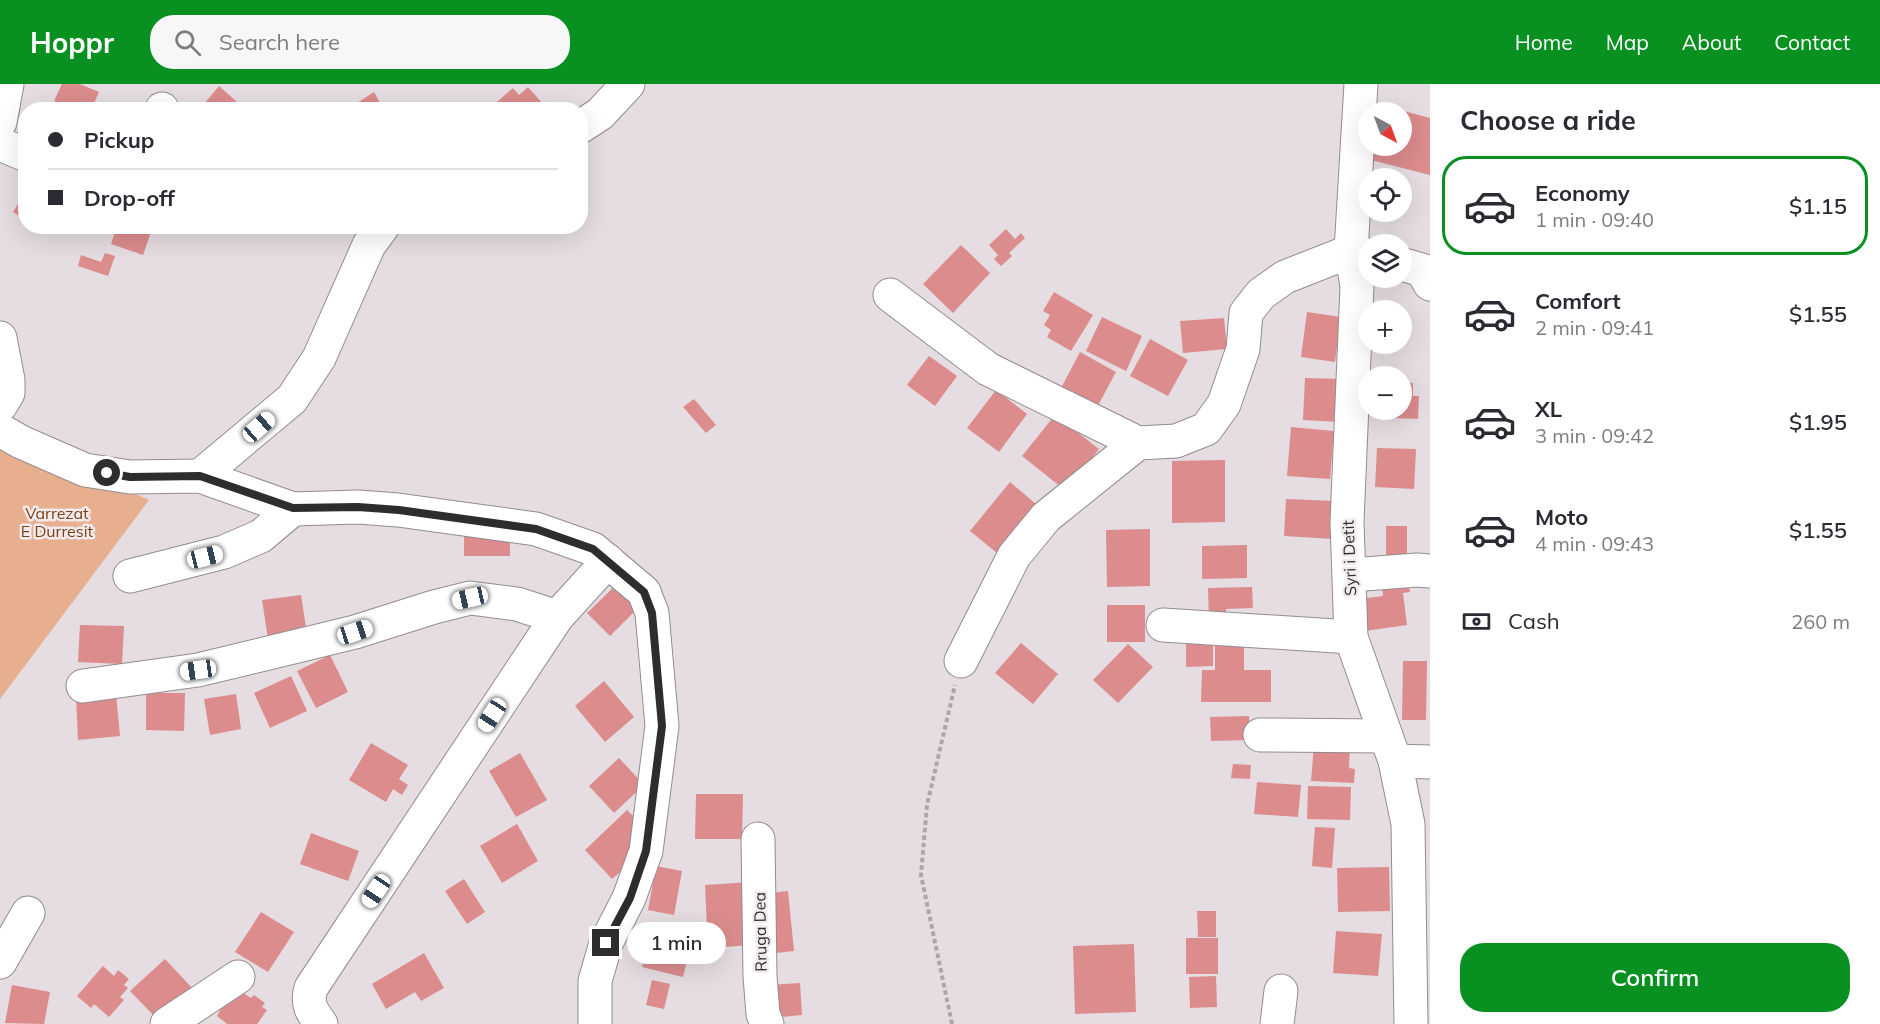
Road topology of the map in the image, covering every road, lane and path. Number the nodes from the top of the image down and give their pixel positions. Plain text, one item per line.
1 (628, 84) edge
2 (1361, 84) edge
3 (588, 122) edge
4 (0, 144) edge
5 (18, 152) edge
6 (377, 234) edge
7 (1360, 234) edge
8 (1358, 254) edge
9 (1358, 275) edge
10 (890, 296) dead end
11 (0, 338) edge
12 (0, 406) edge
13 (0, 430) edge
14 (1138, 443) junction
15 (200, 476) junction
16 (293, 508) junction
17 (609, 561) junction
18 (1430, 571) edge
19 (1351, 575) junction
20 (130, 576) dead end
21 (557, 617) junction
22 (1163, 625) dead end
23 (1351, 637) junction
24 (961, 661) joint
25 (83, 686) dead end
26 (1260, 735) dead end
27 (1390, 748) junction
28 (1430, 762) edge
29 (758, 839) dead end
30 (28, 913) dead end
31 (0, 962) edge
32 (238, 977) dead end
33 (1281, 992) dead end
34 (167, 1024) edge
35 (321, 1024) edge
36 (595, 1024) edge
37 (767, 1024) edge
38 (952, 1024) edge
39 (1277, 1024) edge
40 (1411, 1024) edge

1 - 3 street
2 - 7 street, Syri i Detit
4 - 5 street
6 - 15 street
8 - 14 street
9 - 19 street, Syri i Detit
10 - 14 street
11 - 12 street
13 - 15 street
14 - 24 street
15 - 16 street
16 - 17 street
16 - 20 street
17 - 21 street
17 - 36 street
18 - 19 street
19 - 23 street, Syri i Detit
21 - 25 street
21 - 35 street
22 - 23 street
23 - 27 street, Syri i Detit
24 - 38 path
26 - 27 street
27 - 28 street
27 - 40 street, Syri i Detit
29 - 37 street, Rruga Dea
30 - 31 street
32 - 34 street
33 - 39 street

